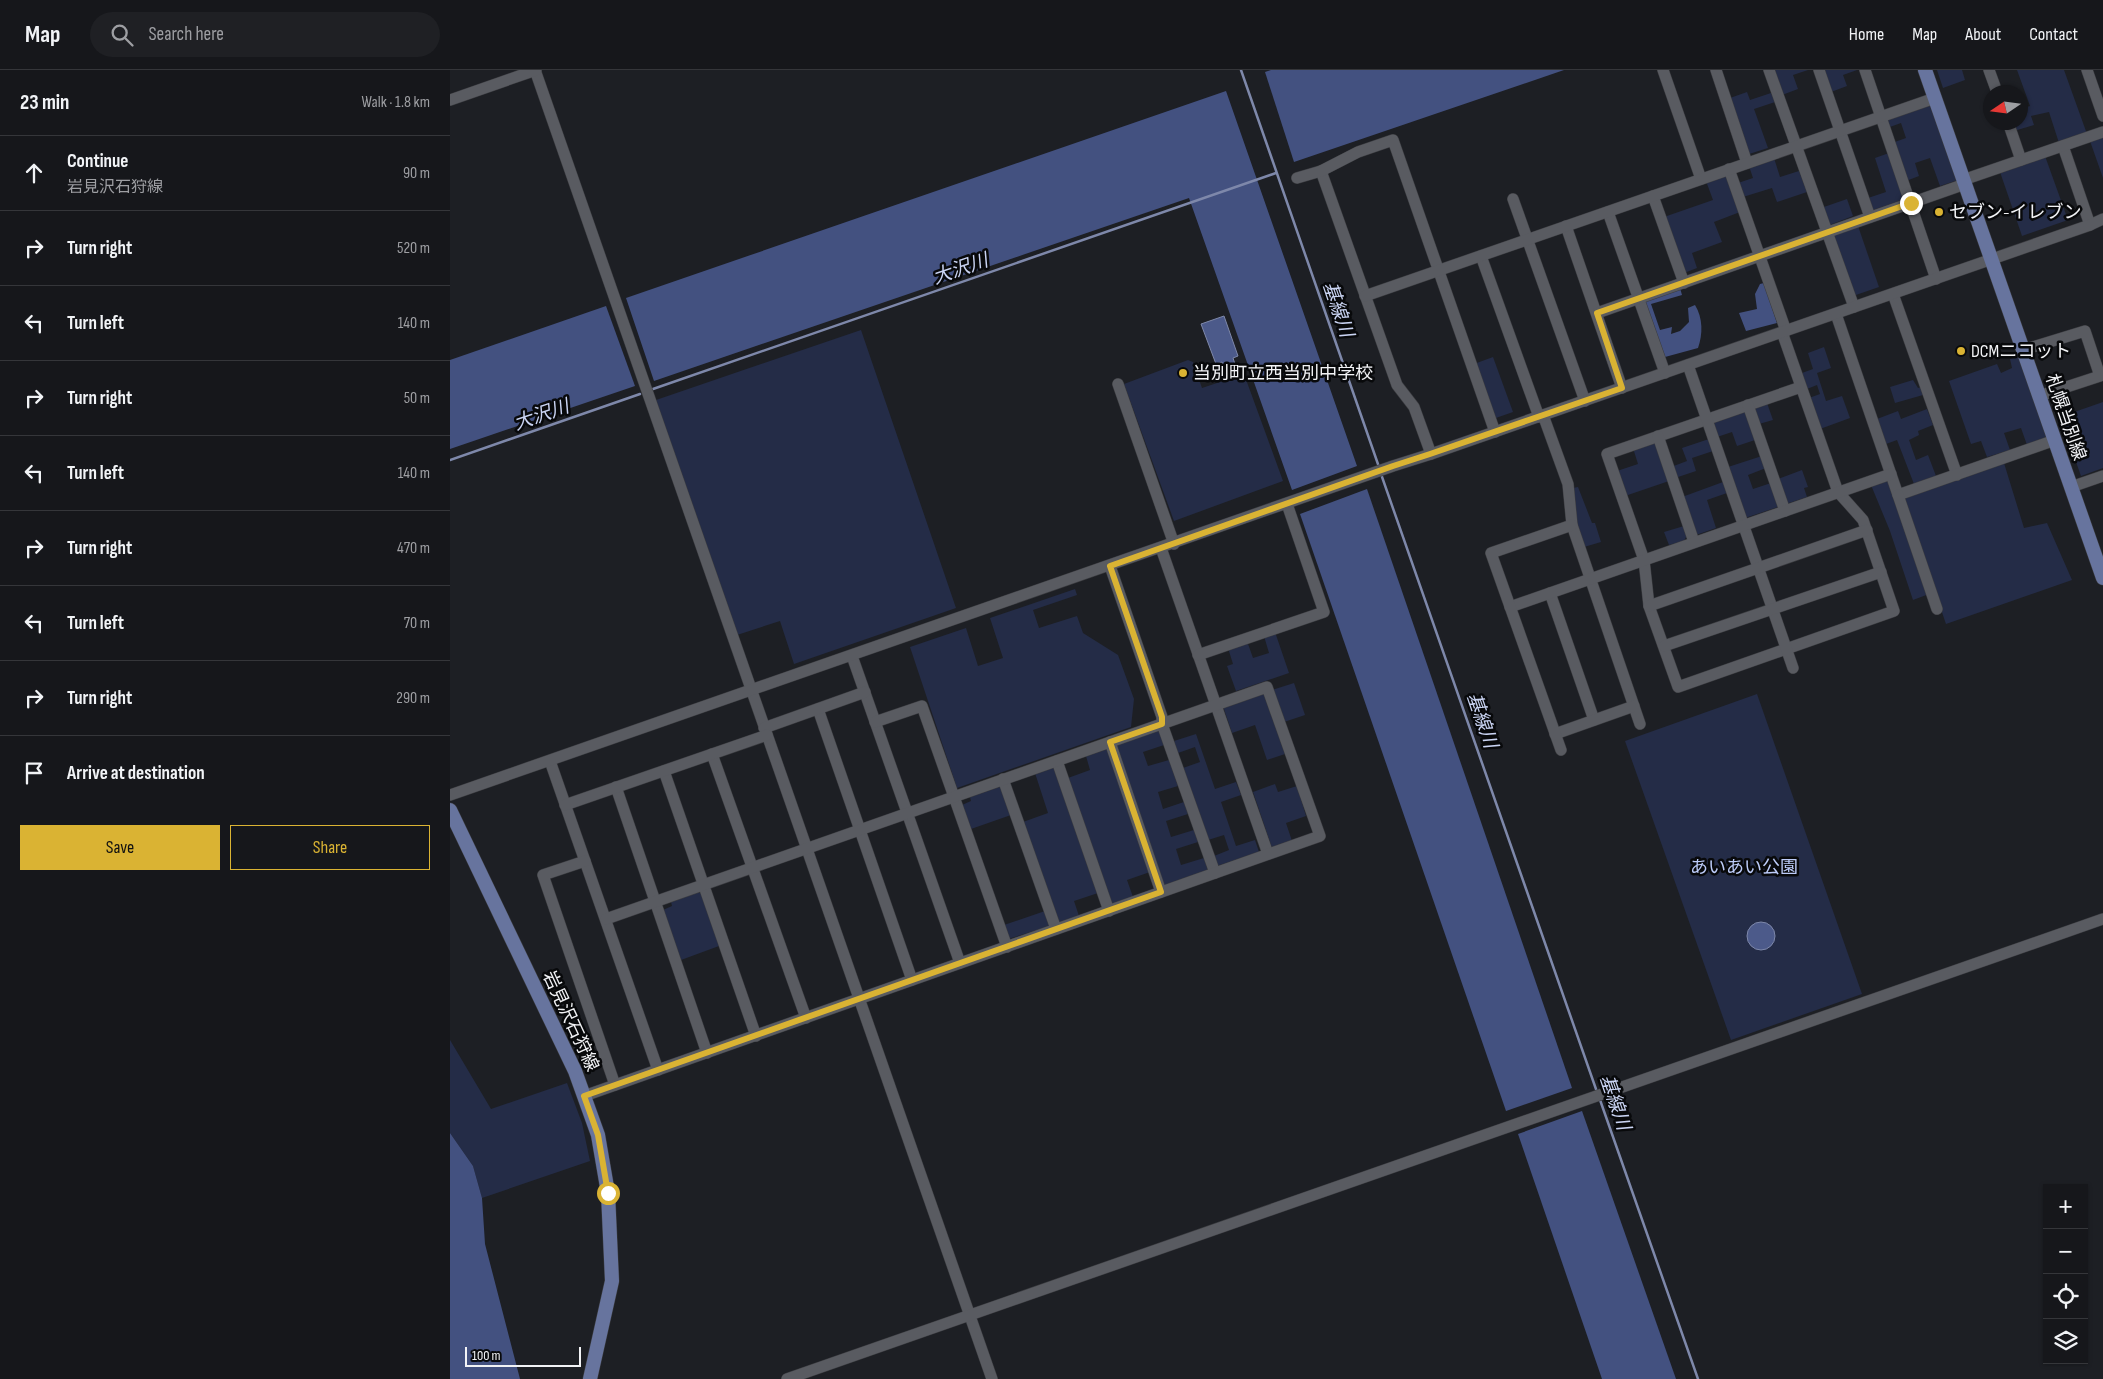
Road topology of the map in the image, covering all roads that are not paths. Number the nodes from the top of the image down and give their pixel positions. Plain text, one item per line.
1 (535, 70) edge
2 (1663, 70) edge
3 (1716, 70) edge
4 (1768, 70) edge
5 (1818, 70) edge
6 (1865, 70) edge
7 (1925, 70) edge
8 (1989, 70) edge
9 (2087, 70) edge
10 (1994, 85) edge
11 (1935, 98) junction
12 (450, 100) edge
13 (2103, 116) edge
14 (1881, 117) junction
15 (2011, 130) edge
16 (1840, 131) junction
17 (2103, 132) edge
18 (1796, 146) junction
19 (2063, 146) junction
20 (2021, 160) junction
21 (1747, 163) junction
22 (1730, 169) junction
23 (1321, 171) junction
24 (1297, 178) dead end
25 (1701, 179) junction
26 (1964, 182) junction
27 (1653, 196) junction
28 (1513, 199) dead end
29 (1911, 203) junction
30 (1608, 212) junction
31 (1870, 217) junction
32 (2103, 219) edge
33 (2090, 225) junction
34 (1566, 226) junction
35 (1826, 233) junction
36 (1528, 239) junction
37 (1481, 256) junction
38 (1760, 256) junction
39 (1992, 260) junction
40 (1438, 270) junction
41 (1936, 279) junction
42 (1684, 283) junction
43 (1893, 294) junction
44 (1365, 296) junction
45 (1639, 299) junction
46 (1854, 308) junction
47 (1597, 313) junction
48 (1836, 314) junction
49 (1784, 332) junction
50 (2023, 350) junction
51 (1688, 365) junction
52 (1665, 373) junction
53 (1118, 384) dead end
54 (1801, 387) junction
55 (1622, 388) junction
56 (2039, 396) junction
57 (1585, 401) junction
58 (1748, 405) junction
59 (1541, 416) junction
60 (1707, 419) junction
61 (1495, 432) junction
62 (1658, 436) junction
63 (2055, 440) junction
64 (1430, 454) junction
65 (1891, 474) junction
66 (1957, 475) junction
67 (2103, 476) edge
68 (2071, 487) junction
69 (1838, 492) junction
70 (1898, 495) junction
71 (1287, 504) junction
72 (1785, 511) junction
73 (1572, 525) junction
74 (1744, 525) junction
75 (1867, 530) junction
76 (1694, 542) junction
77 (1174, 544) junction
78 (1161, 548) junction
79 (1644, 560) junction
80 (1110, 566) junction
81 (1758, 568) junction
82 (1881, 572) junction
83 (2103, 578) edge
84 (1590, 579) junction
85 (1550, 593) junction
86 (1650, 606) junction
87 (1510, 607) junction
88 (1773, 609) junction
89 (1937, 609) dead end
90 (1664, 646) junction
91 (1787, 649) junction
92 (1198, 654) junction
93 (852, 656) junction
94 (1793, 668) dead end
95 (751, 690) junction
96 (865, 692) junction
97 (1216, 705) junction
98 (1634, 706) junction
99 (818, 709) junction
100 (1594, 720) junction
101 (876, 722) junction
102 (1162, 724) junction
103 (1640, 724) dead end
104 (766, 731) junction
105 (1556, 734) junction
106 (1110, 742) junction
107 (1561, 750) dead end
108 (712, 754) junction
109 (550, 761) junction
110 (1057, 761) junction
111 (664, 771) junction
112 (1003, 780) junction
113 (616, 788) junction
114 (450, 795) edge
115 (954, 797) junction
116 (565, 805) junction
117 (450, 810) edge
118 (907, 813) junction
119 (860, 830) junction
120 (806, 849) junction
121 (1268, 854) junction
122 (585, 861) junction
123 (752, 868) junction
124 (1215, 873) junction
125 (704, 885) junction
126 (1161, 892) junction
127 (655, 902) junction
128 (1109, 911) junction
129 (606, 919) junction
130 (2103, 919) edge
131 (1056, 929) junction
132 (1007, 947) junction
133 (960, 963) junction
134 (912, 980) junction
135 (859, 999) junction
136 (806, 1018) junction
137 (756, 1036) junction
138 (707, 1053) junction
139 (658, 1070) junction
140 (615, 1086) junction
141 (584, 1096) junction
142 (969, 1314) junction
143 (590, 1379) edge
144 (787, 1379) edge
145 (992, 1379) edge

1 - 12 street
1 - 95 street
2 - 25 street
3 - 21 street
4 - 18 street
5 - 16 street
6 - 14 street
7 - 11 main road, 札幌当別線
8 - 10 street
9 - 13 street
11 - 14 street
11 - 26 main road, 札幌当別線
14 - 16 street
14 - 29 street
15 - 20 street
16 - 18 street
16 - 31 street
17 - 19 street
18 - 21 street
18 - 35 street
19 - 20 street
19 - 33 street
20 - 26 street
21 - 22 street
22 - 25 street
22 - 38 street
23 - 24 street
23 - 40 street
23 - 44 street
25 - 27 street
26 - 29 street
26 - 39 main road, 札幌当別線
27 - 30 street
27 - 42 street
28 - 36 street
29 - 31 street
29 - 41 street
30 - 34 street
30 - 45 street
31 - 35 street
32 - 33 street
33 - 39 street
34 - 36 street
34 - 47 street
35 - 38 street
35 - 46 street
36 - 37 street
36 - 57 street
37 - 40 street
37 - 59 street
38 - 42 street
38 - 49 street
39 - 41 street
39 - 50 main road, 札幌当別線
40 - 44 street
40 - 61 street
41 - 43 street
42 - 45 street
43 - 46 street
43 - 66 street
44 - 64 street
45 - 47 street
45 - 52 street
46 - 48 street
47 - 55 street
48 - 49 street
48 - 65 street
49 - 51 street
49 - 54 street
50 - 56 main road, 札幌当別線
50 - 56 street
51 - 52 street
51 - 60 street
52 - 55 street
53 - 77 street
54 - 58 street
54 - 69 street
55 - 57 street
56 - 63 main road, 札幌当別線
57 - 59 street
58 - 60 street
58 - 72 street
59 - 61 street
59 - 73 street
60 - 62 street
60 - 74 street
61 - 64 street
62 - 76 street
62 - 79 street
63 - 66 street
63 - 68 main road, 札幌当別線
64 - 71 street
65 - 69 street
65 - 70 street
66 - 70 street
67 - 68 street
68 - 83 main road, 札幌当別線
69 - 72 street
69 - 75 street
70 - 89 street
71 - 77 street
71 - 92 street
72 - 74 street
73 - 84 street
73 - 87 street
74 - 76 street
74 - 81 street
75 - 81 street
75 - 82 street
76 - 79 street
77 - 78 street
78 - 80 street
78 - 92 street
79 - 84 street
79 - 86 street
80 - 93 street
80 - 102 street
81 - 86 street
81 - 88 street
82 - 88 street
82 - 91 street
84 - 85 street
84 - 98 street
85 - 87 street
85 - 100 street
86 - 90 street
87 - 105 street
88 - 90 street
88 - 91 street
90 - 91 street
91 - 94 street
92 - 97 street
93 - 95 street
93 - 96 street
95 - 104 street
95 - 109 street
96 - 99 street
96 - 101 street
97 - 102 street
97 - 121 street
97 - 121 street
98 - 100 street
98 - 103 street
99 - 104 street
99 - 119 street
100 - 105 street
101 - 115 street
101 - 118 street
102 - 106 street
102 - 124 street
104 - 108 street
104 - 120 street
105 - 107 street
106 - 110 street
106 - 126 street
108 - 111 street
108 - 123 street
109 - 114 street
109 - 116 street
110 - 112 street
110 - 128 street
111 - 113 street
111 - 125 street
112 - 115 street
112 - 131 street
113 - 116 street
113 - 127 street
115 - 118 street
115 - 132 street
116 - 122 street
117 - 141 main road, 岩見沢石狩線
118 - 119 street
118 - 133 street
119 - 120 street
119 - 134 street
120 - 123 street
120 - 135 street
121 - 124 street
122 - 129 street
122 - 140 street
123 - 125 street
123 - 136 street
124 - 126 street
125 - 127 street
125 - 137 street
126 - 128 street
127 - 129 street
127 - 138 street
128 - 131 street
129 - 139 street
130 - 142 street
131 - 132 street
132 - 133 street
133 - 134 street
134 - 135 street
135 - 136 street
135 - 142 street
136 - 137 street
137 - 138 street
138 - 139 street
139 - 140 street
140 - 141 street
141 - 143 main road, 岩見沢石狩線
142 - 144 street
142 - 145 street

